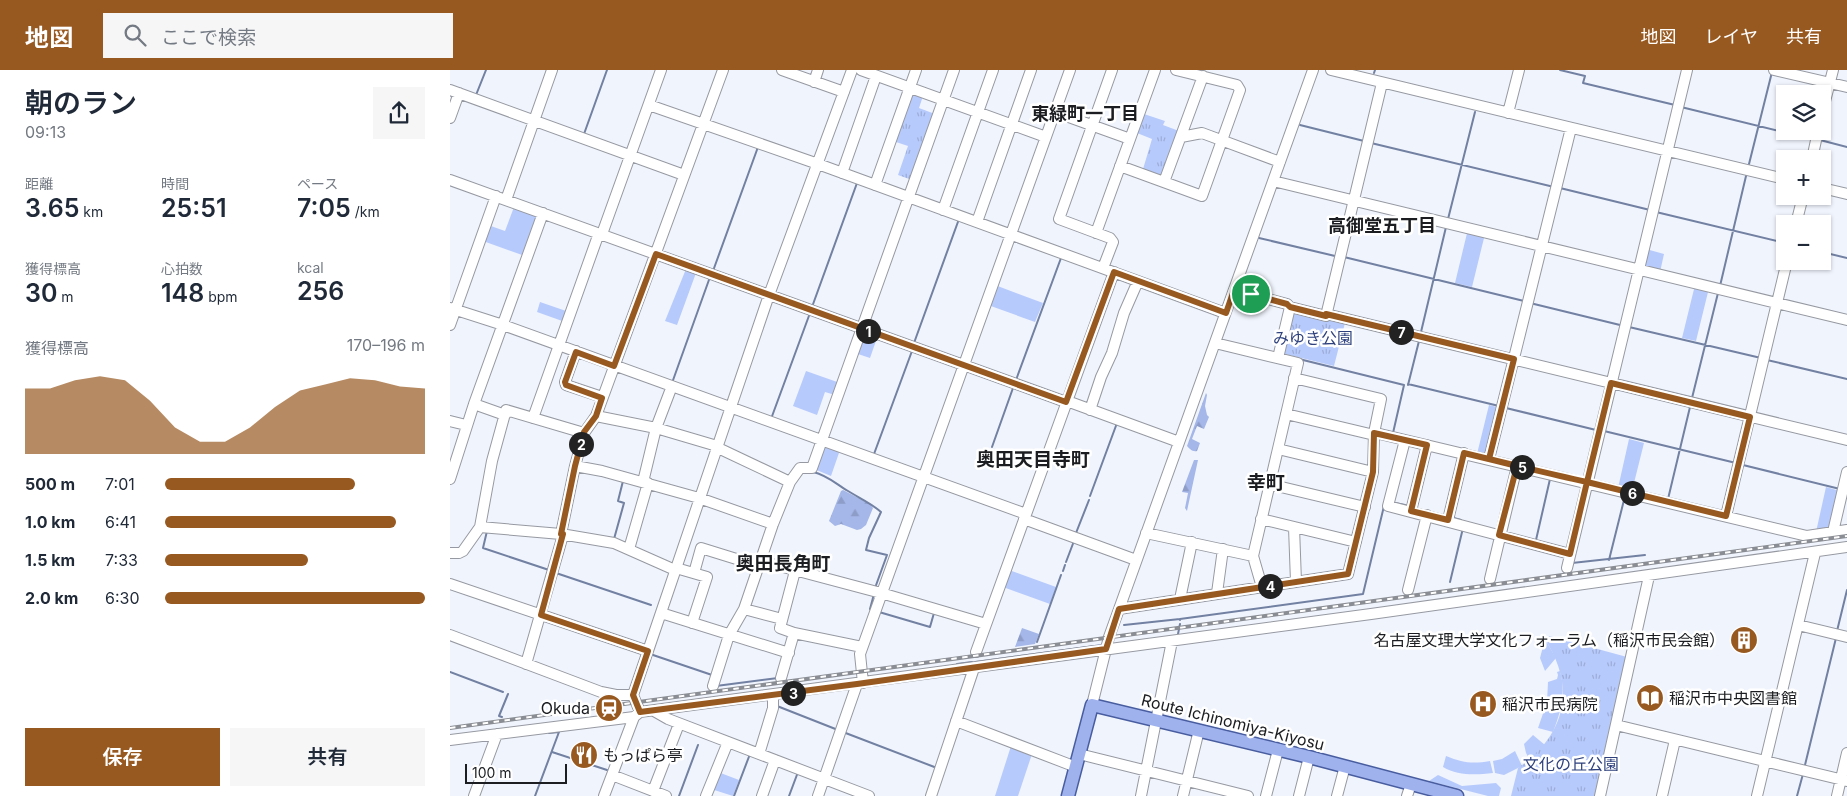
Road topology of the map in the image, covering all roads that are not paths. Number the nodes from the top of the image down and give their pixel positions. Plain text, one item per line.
1 (552, 70) edge
2 (661, 70) edge
3 (723, 70) edge
4 (785, 70) edge
5 (818, 70) edge
6 (852, 70) edge
7 (860, 70) edge
8 (916, 70) edge
9 (954, 70) edge
10 (993, 70) edge
11 (1031, 70) edge
12 (1070, 70) edge
13 (1112, 70) edge
14 (1155, 70) edge
15 (1176, 70) edge
16 (1313, 70) edge
17 (1331, 70) edge
18 (1519, 70) edge
19 (1687, 70) edge
20 (1774, 70) edge
21 (1833, 70) edge
22 (876, 76) junction
23 (1203, 76) junction
24 (814, 82) junction
25 (1382, 83) junction
26 (1830, 83) junction
27 (910, 88) junction
28 (1847, 88) edge
29 (455, 91) edge
30 (844, 92) junction
31 (944, 100) junction
32 (648, 105) junction
33 (978, 112) junction
34 (1055, 112) junction
35 (1508, 113) junction
36 (450, 118) edge
37 (534, 120) junction
38 (703, 124) junction
39 (1012, 125) junction
40 (1092, 125) junction
41 (1571, 128) junction
42 (1046, 137) junction
43 (1181, 137) junction
44 (1130, 139) junction
45 (1222, 140) junction
46 (1667, 151) junction
47 (630, 155) junction
48 (1280, 162) junction
49 (818, 164) junction
50 (1120, 166) junction
51 (842, 173) junction
52 (684, 175) junction
53 (1776, 177) edge
54 (450, 180) edge
55 (1273, 181) junction
56 (1164, 182) junction
57 (875, 185) junction
58 (1831, 190) edge
59 (1847, 194) edge
60 (909, 197) junction
61 (501, 198) junction
62 (1354, 200) junction
63 (943, 210) junction
64 (543, 213) junction
65 (977, 222) junction
66 (1096, 233) junction
67 (600, 234) junction
68 (1011, 235) junction
69 (1542, 246) junction
70 (656, 254) junction
71 (1103, 268) junction
72 (1639, 269) junction
73 (1785, 270) edge
74 (1114, 272) junction
75 (1138, 281) junction
76 (1234, 290) junction
77 (769, 295) junction
78 (1777, 303) junction
79 (1290, 307) junction
80 (453, 309) edge
81 (1226, 313) junction
82 (1326, 314) junction
83 (1847, 320) edge
84 (450, 325) edge
85 (502, 325) junction
86 (862, 328) junction
87 (1214, 343) junction
88 (559, 345) junction
89 (576, 352) junction
90 (1278, 358) junction
91 (1514, 359) junction
92 (964, 365) junction
93 (614, 366) junction
94 (1294, 378) junction
95 (1611, 383) junction
96 (672, 386) junction
97 (602, 398) junction
98 (1066, 402) junction
99 (474, 404) junction
100 (730, 407) junction
101 (1090, 410) junction
102 (1286, 414) junction
103 (505, 415) junction
104 (596, 416) junction
105 (1750, 417) junction
106 (533, 418) junction
107 (450, 421) edge
108 (466, 425) junction
109 (656, 428) junction
110 (584, 432) junction
111 (1374, 433) junction
112 (821, 440) junction
113 (1405, 440) junction
114 (1847, 440) edge
115 (1179, 442) junction
116 (1427, 445) junction
117 (716, 447) junction
118 (1278, 449) junction
119 (1464, 453) junction
120 (1489, 459) junction
121 (575, 466) junction
122 (1517, 466) junction
123 (1373, 472) junction
124 (1847, 472) edge
125 (923, 477) junction
126 (450, 479) edge
127 (646, 482) junction
128 (790, 482) junction
129 (1587, 482) junction
130 (1270, 484) junction
131 (700, 498) junction
132 (1364, 507) junction
133 (1411, 511) junction
134 (1426, 515) junction
135 (1726, 516) junction
136 (1025, 517) junction
137 (1261, 519) junction
138 (1448, 520) junction
139 (773, 524) junction
140 (480, 527) junction
141 (1294, 527) junction
142 (1847, 530) edge
143 (1833, 532) junction
144 (1146, 533) junction
145 (562, 534) junction
146 (1499, 535) junction
147 (1192, 542) junction
148 (1356, 542) junction
149 (1847, 547) edge
150 (629, 549) junction
151 (1223, 549) junction
152 (450, 553) edge
153 (1815, 553) junction
154 (1570, 554) junction
155 (1253, 556) junction
156 (1136, 560) junction
157 (760, 563) junction
158 (1567, 568) dead end
159 (676, 569) junction
160 (795, 571) junction
161 (694, 573) junction
162 (1649, 576) junction
163 (1490, 579) dead end
164 (1296, 582) junction
165 (450, 584) edge
166 (1262, 587) junction
167 (1408, 590) dead end
168 (881, 593) junction
169 (1217, 594) junction
170 (1180, 599) junction
171 (744, 609) junction
172 (1119, 609) junction
173 (661, 613) junction
174 (541, 615) junction
175 (782, 619) junction
176 (692, 623) junction
177 (986, 624) junction
178 (1798, 625) junction
179 (794, 633) junction
180 (730, 634) junction
181 (450, 635) edge
182 (1847, 637) edge
183 (1172, 640) junction
184 (862, 648) junction
185 (1106, 649) junction
186 (648, 651) junction
187 (976, 652) dead end
188 (789, 653) junction
189 (526, 664) junction
190 (974, 668) junction
191 (781, 678) dead end
192 (860, 684) junction
193 (713, 686) dead end
194 (633, 695) junction
195 (773, 695) junction
196 (1092, 705) junction
197 (654, 711) junction
198 (637, 715) junction
199 (1157, 720) junction
200 (956, 722) junction
201 (680, 724) junction
202 (1616, 726) junction
203 (1199, 730) junction
204 (497, 734) junction
205 (450, 740) edge
206 (1676, 740) junction
207 (728, 742) junction
208 (1278, 750) junction
209 (1847, 753) edge
210 (759, 754) junction
211 (1079, 754) junction
212 (1309, 757) junction
213 (775, 760) junction
214 (1765, 762) junction
215 (1344, 766) junction
216 (1076, 767) junction
217 (1147, 771) junction
218 (612, 775) junction
219 (825, 779) junction
220 (1187, 780) junction
221 (1844, 780) edge
222 (1409, 790) edge
223 (653, 791) junction
224 (1217, 792) edge
225 (474, 796) edge
226 (604, 796) edge
227 (666, 796) edge
228 (706, 796) edge
229 (762, 796) edge
230 (818, 796) edge
231 (869, 796) edge
232 (931, 796) edge
233 (1068, 796) edge
234 (1141, 796) edge
235 (1183, 796) edge
236 (1248, 796) edge
237 (1266, 796) edge
238 (1299, 796) edge
239 (1337, 796) edge
240 (1457, 796) edge
241 (1600, 796) edge
242 (1662, 796) edge
243 (1757, 796) edge
244 (1837, 796) edge

1 - 37 street
2 - 32 street
3 - 38 street
4 - 24 street
5 - 24 street
6 - 30 street
7 - 22 street
8 - 27 street
9 - 31 street
10 - 33 street
11 - 39 street
12 - 34 street
13 - 40 street
14 - 44 street
15 - 23 street
16 - 48 street
17 - 25 street
18 - 35 street
19 - 46 street
20 - 26 street
21 - 26 street
22 - 27 street
22 - 51 street
23 - 43 street
23 - 45 street
24 - 30 street
25 - 35 street
25 - 62 street
26 - 28 street
27 - 31 street
27 - 57 street
29 - 36 street
29 - 37 street
30 - 49 street
31 - 33 street
31 - 60 street
32 - 38 street
32 - 47 street
33 - 39 street
33 - 63 street
34 - 40 street
34 - 42 street
35 - 41 street
37 - 47 street
37 - 61 street
38 - 49 street
38 - 52 street
39 - 42 street
39 - 65 street
40 - 44 street
40 - 66 street
41 - 46 street
41 - 69 street
42 - 68 street
43 - 45 street
43 - 56 street
44 - 50 street
45 - 48 street
45 - 56 street
46 - 53 street
46 - 72 street
47 - 52 street
47 - 67 street
48 - 55 street
49 - 51 street
49 - 77 street
50 - 56 street
50 - 66 street
51 - 57 street
52 - 70 street
54 - 61 street
55 - 62 street
55 - 76 street
57 - 60 street
58 - 59 street
60 - 63 street
60 - 86 street
61 - 64 street
61 - 80 street
62 - 69 street
62 - 82 street
63 - 65 street
64 - 67 street
64 - 85 street
65 - 68 street
66 - 71 street
67 - 70 street
67 - 88 street
68 - 71 street
68 - 92 street
69 - 72 street
69 - 91 street
70 - 77 street
70 - 93 street
71 - 74 street
72 - 78 street
72 - 95 street
73 - 78 street
74 - 75 street
74 - 98 street
75 - 81 street
75 - 101 street
76 - 79 street
76 - 81 street
77 - 86 street
77 - 100 street
78 - 83 street
78 - 105 street
79 - 82 street
79 - 90 street
80 - 84 street
80 - 85 street
81 - 87 street
82 - 91 street
85 - 88 street
85 - 99 street
86 - 92 street
86 - 112 street
87 - 90 street
87 - 115 street
88 - 89 street
88 - 106 street
89 - 93 street
89 - 97 street
90 - 94 street
91 - 95 street
91 - 120 street
92 - 98 street
92 - 125 street
93 - 96 street
93 - 97 street
94 - 102 street
94 - 111 street
95 - 105 street
95 - 129 street
96 - 100 street
96 - 109 street
97 - 104 street
98 - 101 street
98 - 136 street
99 - 103 street
99 - 108 street
100 - 112 street
100 - 117 street
101 - 115 street
102 - 111 street
102 - 118 street
103 - 106 street
103 - 140 street
104 - 109 street
104 - 110 street
105 - 114 street
105 - 135 street
106 - 110 street
107 - 108 street
108 - 126 street
109 - 117 street
109 - 127 street
110 - 121 street
111 - 113 street
111 - 123 street
112 - 125 street
112 - 128 street
113 - 116 street
113 - 133 street
115 - 144 street
116 - 119 street
116 - 133 street
117 - 128 street
117 - 131 street
118 - 123 street
118 - 130 street
119 - 120 street
119 - 138 street
120 - 122 street
121 - 127 street
121 - 145 street
122 - 129 street
122 - 146 street
123 - 132 street
124 - 143 street
125 - 136 street
125 - 168 street
127 - 131 street
127 - 150 street
128 - 139 street
129 - 135 street
129 - 154 street
130 - 132 street
130 - 137 street
131 - 139 street
131 - 159 street
132 - 148 street
133 - 134 street
134 - 138 street
134 - 167 street
135 - 143 street
136 - 156 street
136 - 177 street
137 - 141 street
137 - 155 street
138 - 146 street
139 - 157 street
140 - 145 street
140 - 152 street
141 - 148 street
141 - 164 street
142 - 143 street
144 - 147 street
144 - 156 street
145 - 150 street
145 - 174 street
146 - 154 street
146 - 163 street
147 - 151 street
147 - 170 street
148 - 164 street
149 - 153 street
150 - 159 street
151 - 155 street
151 - 169 street
153 - 162 street
153 - 178 street
154 - 158 street
155 - 166 street
156 - 172 street
157 - 160 street
157 - 161 street
157 - 171 street
159 - 161 street
159 - 173 street
160 - 168 street
160 - 175 street
161 - 176 street
162 - 183 street
162 - 202 street
164 - 166 street
165 - 174 street
166 - 169 street
168 - 177 street
168 - 184 street
169 - 170 street
170 - 172 street
171 - 175 street
171 - 180 street
172 - 185 street
173 - 176 street
173 - 186 street
174 - 186 street
174 - 189 street
175 - 179 street
176 - 180 street
177 - 187 street
178 - 182 street
178 - 214 street
179 - 184 street
179 - 188 street
180 - 188 street
180 - 193 street
181 - 189 street
183 - 185 street
183 - 199 street
184 - 192 street
185 - 190 street
185 - 196 street
186 - 194 street
188 - 191 street
189 - 194 street
190 - 192 street
190 - 200 street
192 - 195 street
192 - 219 street
194 - 198 street
195 - 197 street
195 - 210 street
196 - 199 main road, Route Ichinomiya-Kiyosu
196 - 211 main road
197 - 198 street
197 - 201 street
198 - 204 street
198 - 218 street
199 - 203 main road, Route Ichinomiya-Kiyosu
199 - 217 street
200 - 216 street
200 - 232 street
201 - 207 street
201 - 223 street
202 - 206 street
202 - 241 street
203 - 208 main road, Route Ichinomiya-Kiyosu
203 - 220 street
204 - 205 street
204 - 225 street
206 - 214 street
206 - 242 street
207 - 210 street
207 - 228 street
208 - 212 main road, Route Ichinomiya-Kiyosu
208 - 237 street
209 - 221 street
210 - 213 street
211 - 216 main road
211 - 217 street
212 - 215 main road, Route Ichinomiya-Kiyosu
212 - 238 street
213 - 219 street
213 - 229 street
214 - 221 street
214 - 243 street
215 - 222 main road, Route Ichinomiya-Kiyosu
215 - 239 street
216 - 233 main road
217 - 220 street
217 - 234 street
218 - 223 street
218 - 226 street
219 - 230 street
219 - 231 street
220 - 224 street
220 - 235 street
221 - 244 street
222 - 240 main road, Route Ichinomiya-Kiyosu
223 - 227 street
224 - 236 street

